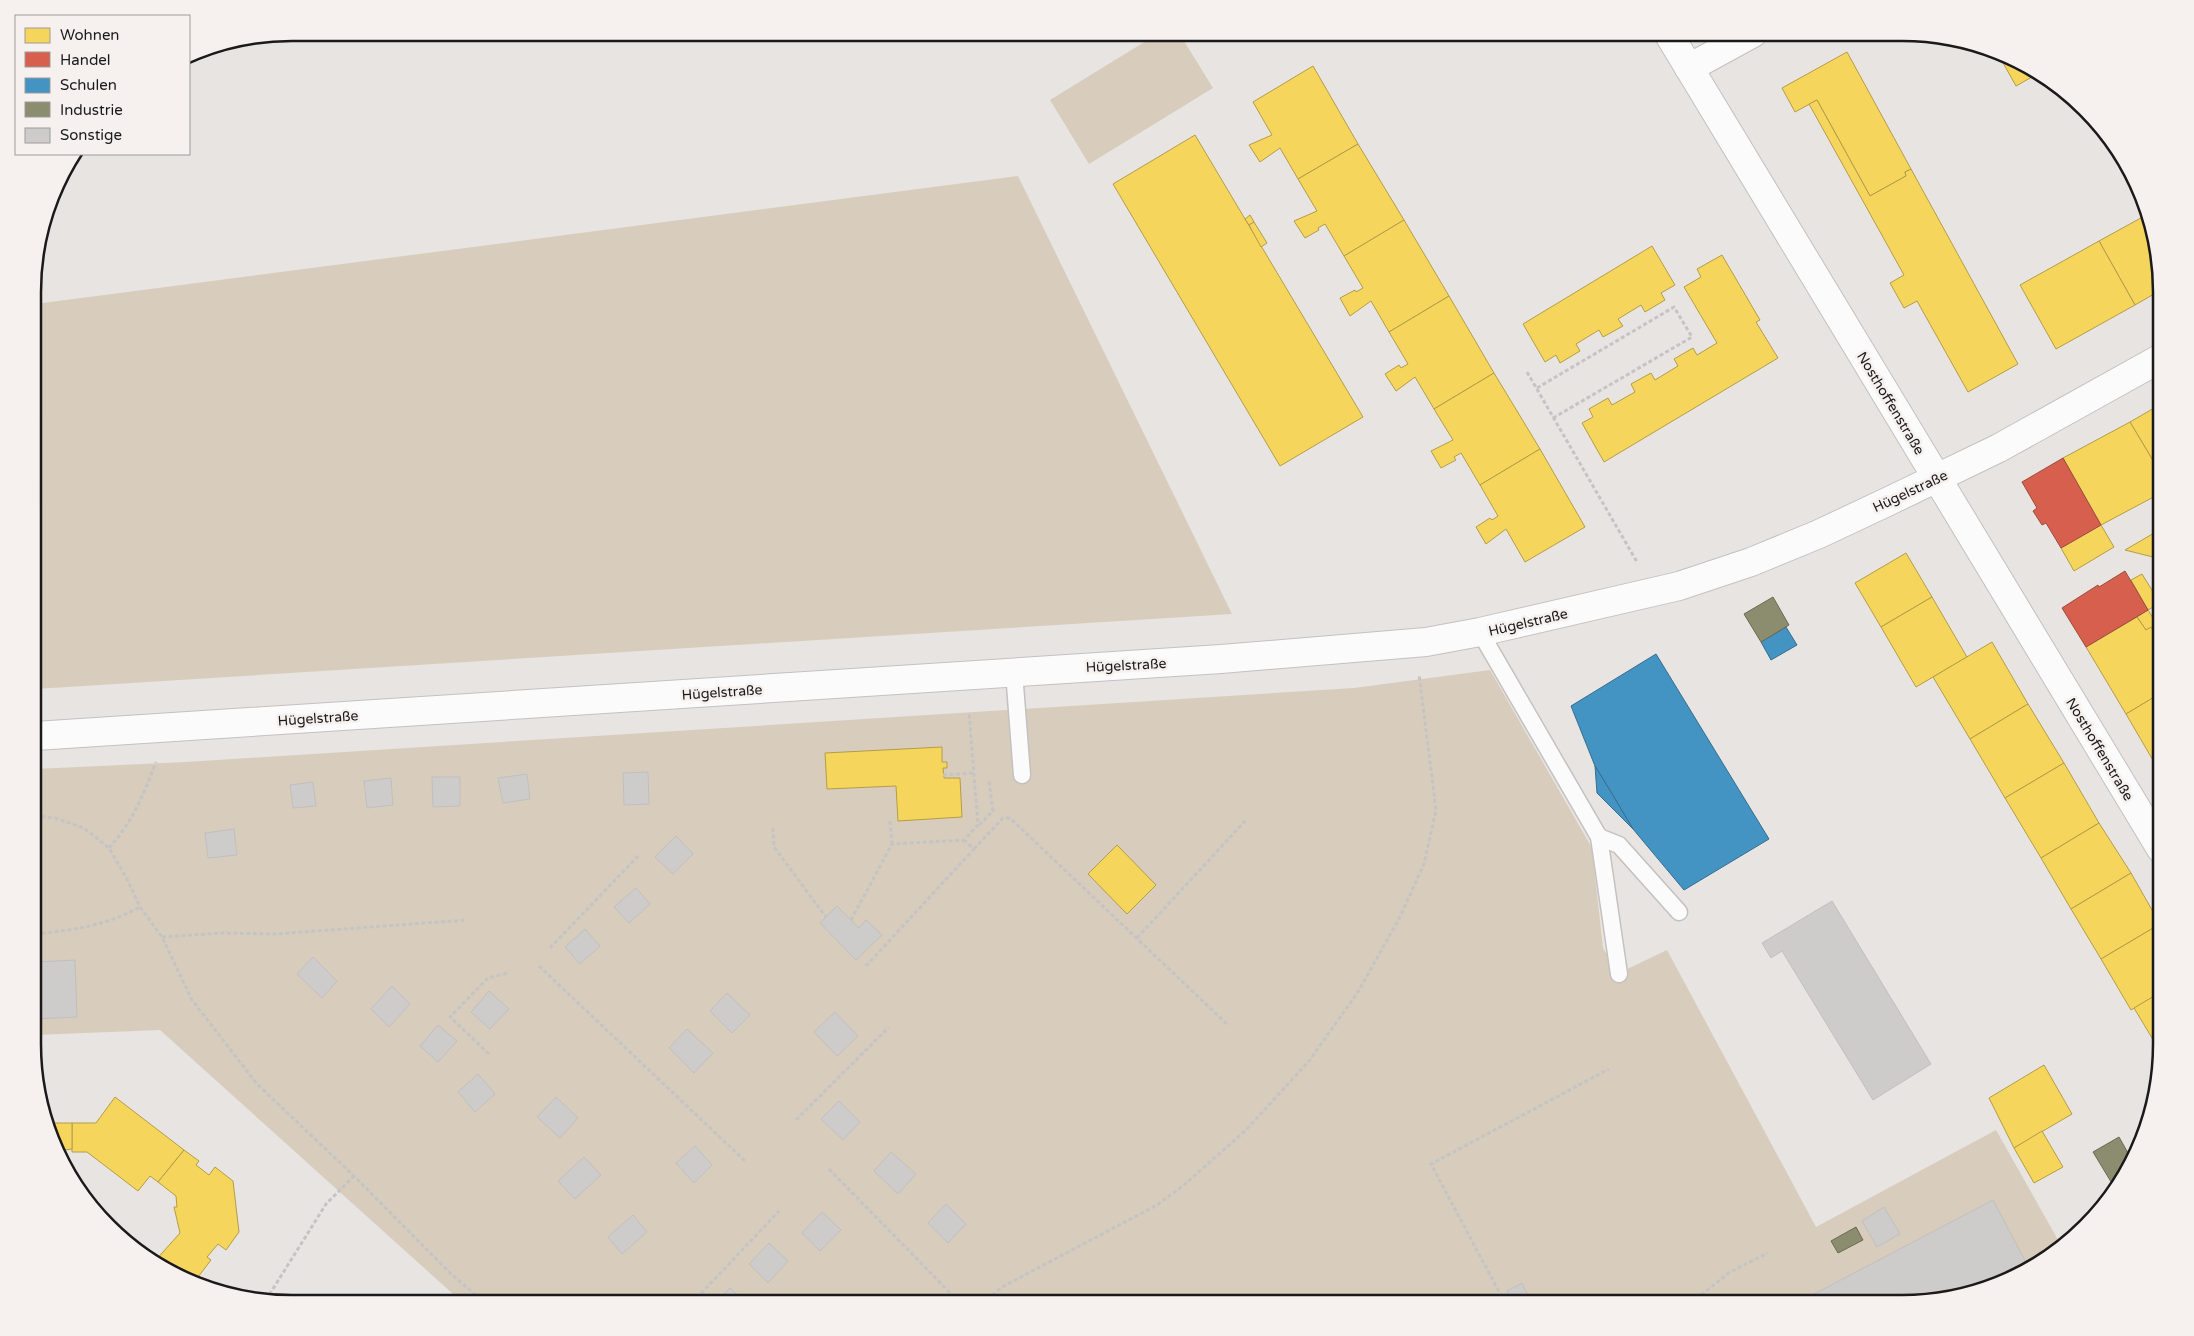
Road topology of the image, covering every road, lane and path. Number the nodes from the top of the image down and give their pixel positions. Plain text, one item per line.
1 (1673, 41) edge
2 (1737, 41) edge
3 (1689, 68) junction
4 (2153, 362) edge
5 (1527, 372) dead end
6 (1536, 388) junction
7 (1554, 418) junction
8 (1936, 479) junction
9 (1655, 592) junction
10 (1480, 632) junction
11 (1415, 643) junction
12 (1014, 672) junction
13 (969, 712) dead end
14 (169, 727) junction
15 (41, 736) edge
16 (974, 773) junction
17 (943, 775) dead end
18 (1022, 776) dead end
19 (989, 781) dead end
20 (41, 817) edge
21 (1246, 820) dead end
22 (890, 821) dead end
23 (978, 825) junction
24 (773, 828) dead end
25 (2153, 836) edge
26 (1599, 837) junction
27 (964, 840) junction
28 (892, 844) junction
29 (109, 848) junction
30 (974, 849) junction
31 (639, 855) dead end
32 (140, 907) junction
33 (1679, 912) dead end
34 (826, 917) dead end
35 (467, 920) dead end
36 (851, 920) dead end
37 (41, 933) edge
38 (162, 937) junction
39 (1137, 938) junction
40 (550, 948) dead end
41 (539, 966) dead end
42 (866, 966) dead end
43 (508, 973) dead end
44 (1619, 974) dead end
45 (1229, 1026) dead end
46 (889, 1027) dead end
47 (489, 1054) dead end
48 (1609, 1069) dead end
49 (796, 1120) dead end
50 (745, 1161) dead end
51 (829, 1169) dead end
52 (354, 1176) junction
53 (779, 1211) dead end
54 (1768, 1253) dead end
55 (270, 1294) edge
56 (475, 1295) edge
57 (700, 1295) edge
58 (952, 1295) edge
59 (993, 1295) edge
60 (1501, 1295) edge
61 (1701, 1295) edge

1 - 3 street, Nosthoffenstraße
2 - 3 street
3 - 8 street, Nosthoffenstraße
4 - 8 street, Hügelstraße
5 - 6 path
6 - 7 path
6 - 7 path
7 - 9 path
8 - 9 street, Hügelstraße
8 - 25 street, Nosthoffenstraße
9 - 10 street, Hügelstraße
10 - 11 street, Hügelstraße
10 - 26 lane
11 - 12 street, Hügelstraße
11 - 59 path
12 - 14 street, Hügelstraße
12 - 18 lane
13 - 16 path
14 - 15 street, Hügelstraße
14 - 29 path
16 - 17 path
16 - 23 path
19 - 23 path
20 - 29 path
21 - 39 path
22 - 28 path
23 - 27 path
24 - 34 path
26 - 33 lane
26 - 44 lane
27 - 28 path
27 - 30 path
28 - 36 path
29 - 32 path
30 - 39 path
30 - 42 path
31 - 40 path
32 - 37 path
32 - 38 path
35 - 38 path
38 - 52 path
39 - 45 path
41 - 50 path
43 - 47 path
46 - 49 path
48 - 60 path
51 - 58 path
52 - 55 path
52 - 56 path
53 - 57 path
54 - 61 path

